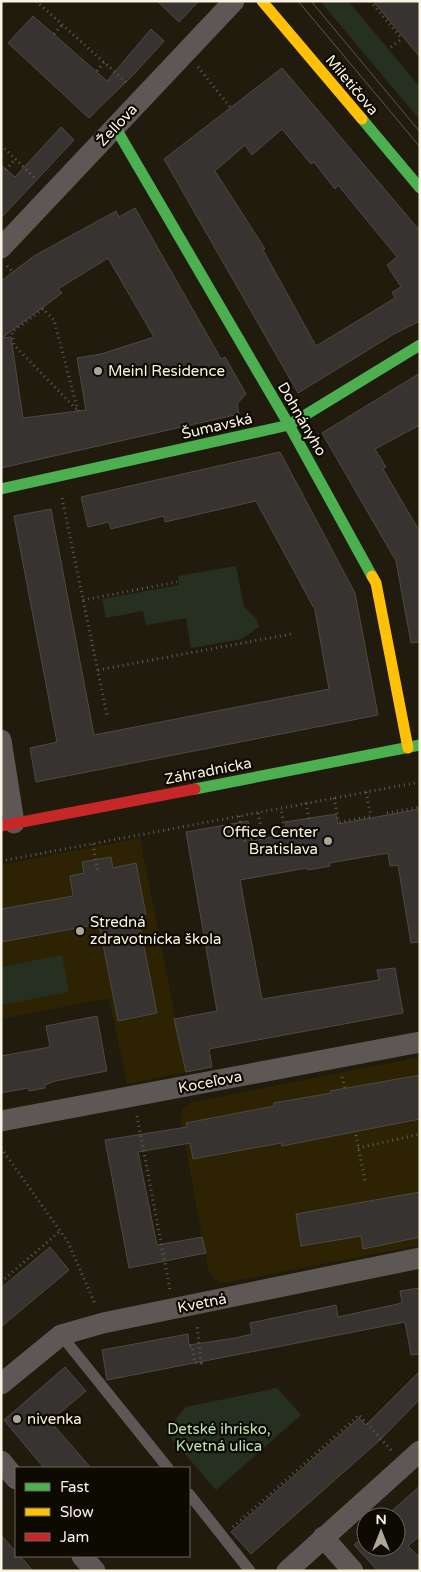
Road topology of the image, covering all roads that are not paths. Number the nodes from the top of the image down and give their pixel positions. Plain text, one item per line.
1 (234, 1) edge
2 (262, 1) edge
3 (115, 127) junction
4 (420, 188) edge
5 (1, 248) edge
6 (420, 345) edge
7 (288, 425) junction
8 (1, 489) edge
9 (1, 740) edge
10 (414, 746) edge
11 (8, 824) edge
12 (420, 1042) edge
13 (1, 1122) edge
14 (420, 1258) edge
15 (61, 1335) junction
16 (1, 1384) edge
17 (420, 1452) edge
18 (167, 1467) edge
19 (190, 1495) edge
20 (323, 1537) junction
21 (83, 1557) edge
22 (95, 1571) edge
23 (250, 1571) edge
24 (287, 1571) edge
25 (353, 1571) edge

1 - 3 street, Žellova
2 - 4 street, Miletičova
3 - 5 street, Žellova
3 - 7 street, Dohnányho
6 - 7 street, Šumavská
7 - 8 street, Šumavská
7 - 10 street, Dohnányho
9 - 11 street
10 - 11 street, Záhradnícka
12 - 13 street, Koceľova
14 - 15 street, Kvetná
15 - 16 street, Kvetná
15 - 18 lane
17 - 20 street
19 - 23 lane
20 - 24 street
20 - 25 street
21 - 22 street

